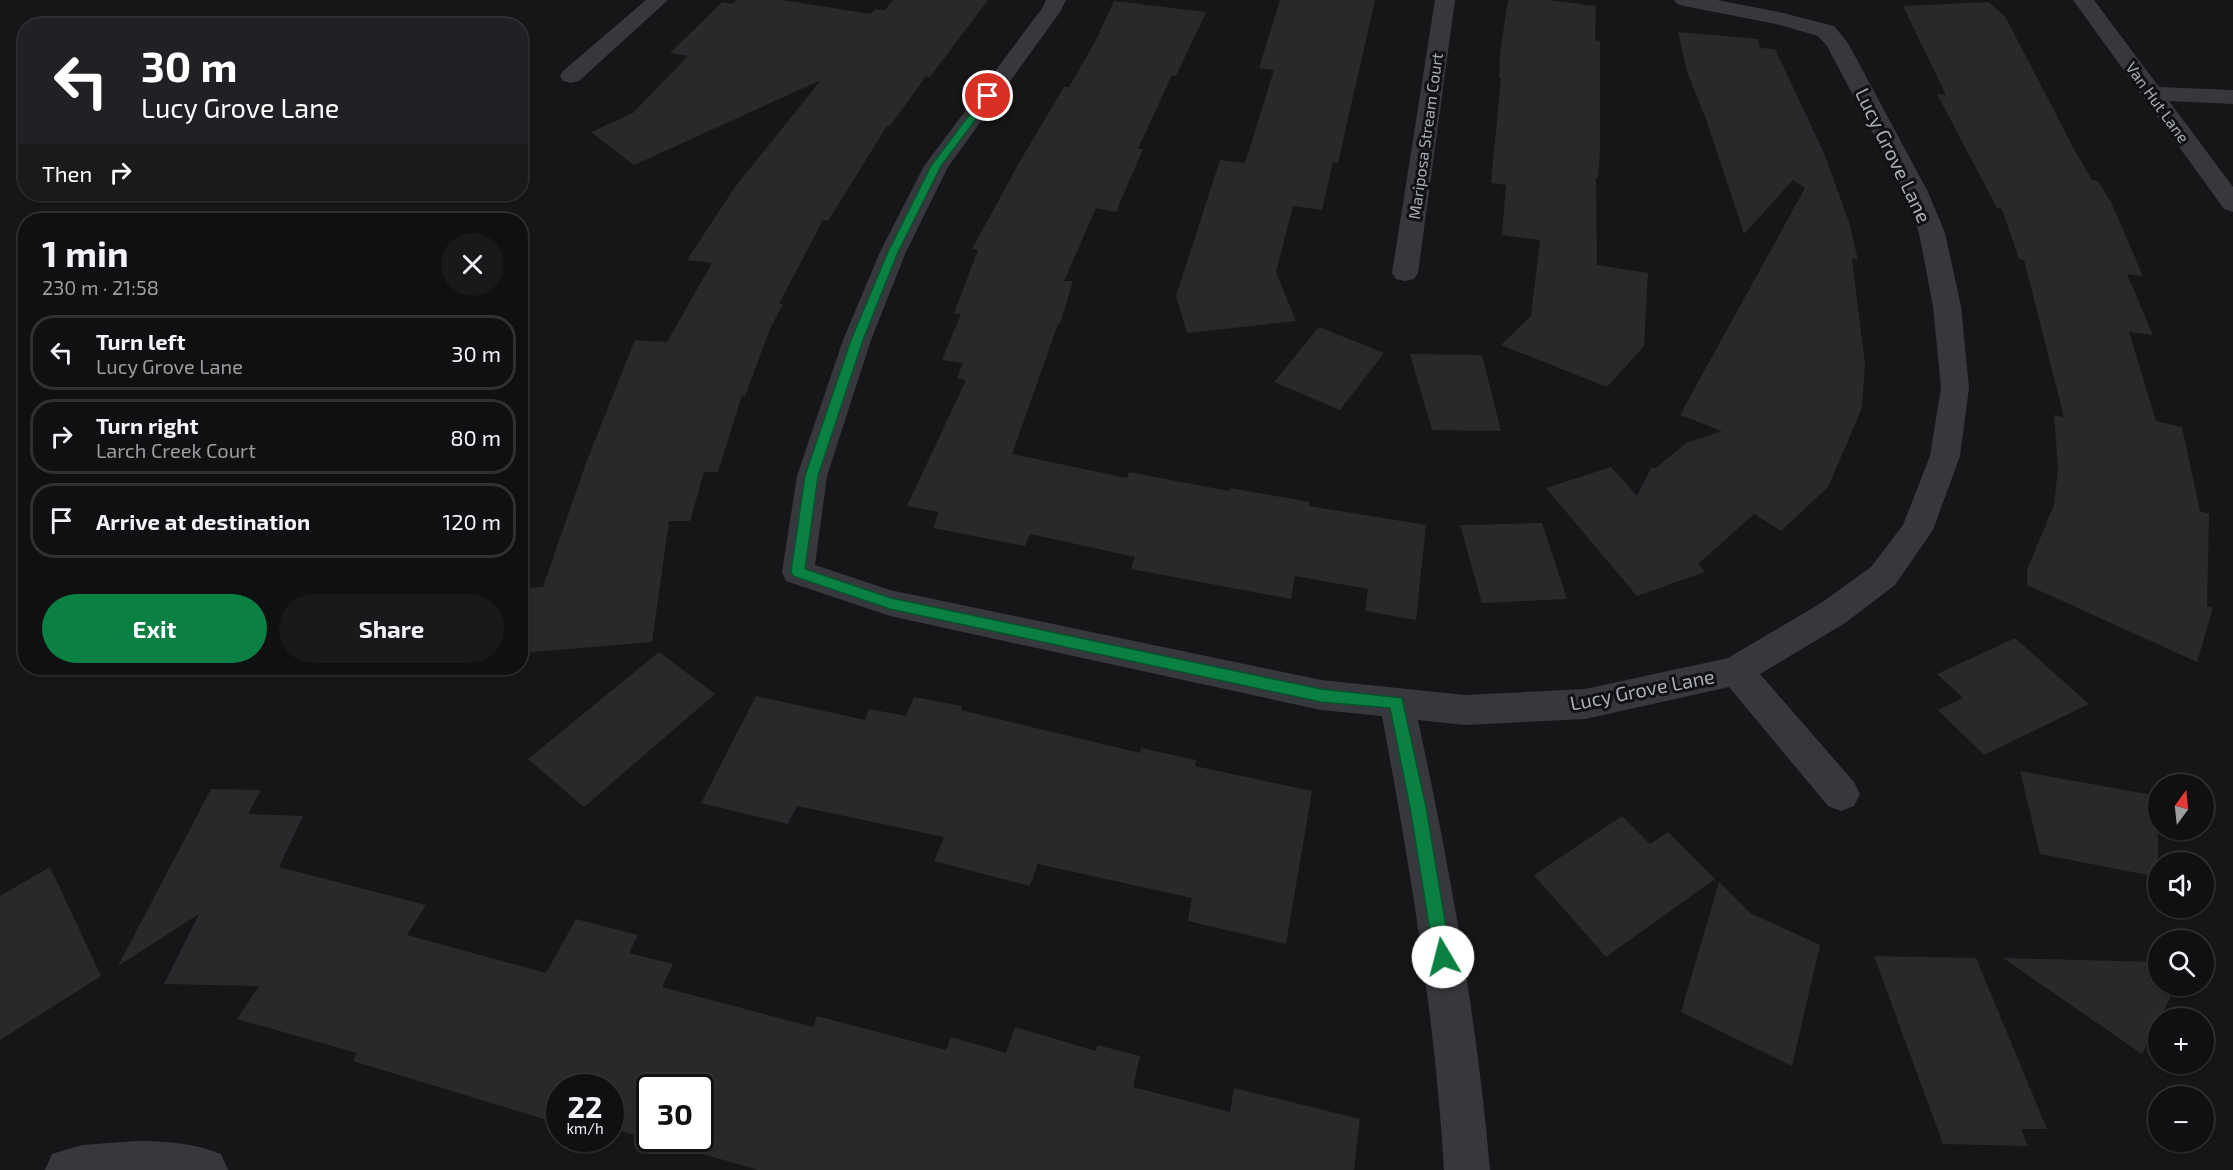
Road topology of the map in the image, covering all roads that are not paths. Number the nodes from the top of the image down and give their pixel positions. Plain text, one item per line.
1 (658, 0) edge
2 (1056, 0) edge
3 (1445, 0) edge
4 (1684, 0) edge
5 (2084, 0) edge
6 (572, 76) dead end
7 (2152, 94) junction
8 (2233, 97) edge
9 (2233, 204) edge
10 (1405, 273) dead end
11 (1736, 671) junction
12 (1396, 703) junction
13 (1841, 794) dead end
14 (70, 1169) edge
15 (205, 1170) edge
16 (1467, 1170) edge

1 - 6 street
2 - 12 street, Lucy Grove Lane
3 - 10 street, Mariposa Stream Court
4 - 11 street, Lucy Grove Lane
5 - 7 street, Van Hut Lane
7 - 8 street
7 - 9 street, Van Hut Lane
11 - 12 street, Lucy Grove Lane
11 - 13 street
12 - 16 street
14 - 15 street

